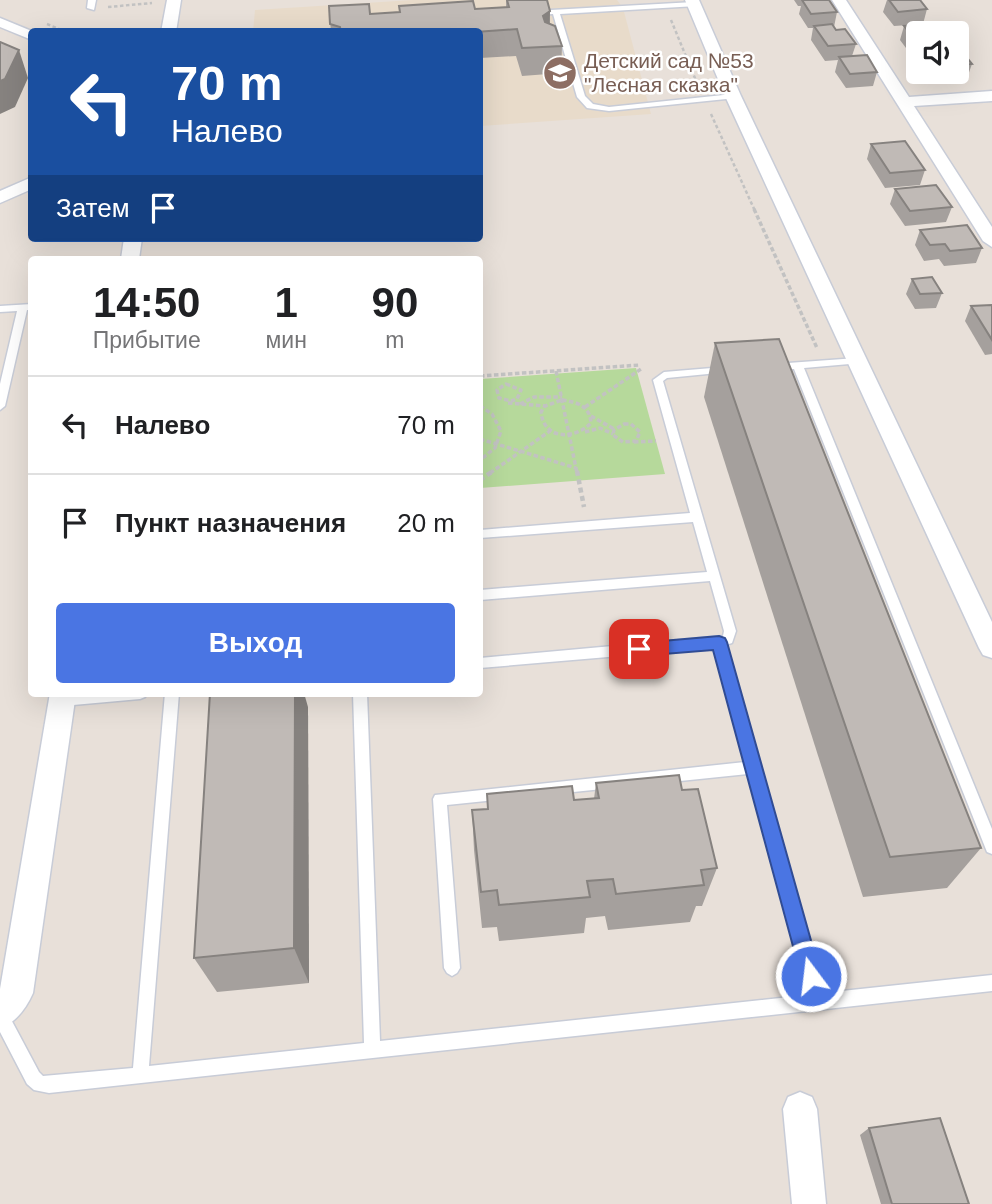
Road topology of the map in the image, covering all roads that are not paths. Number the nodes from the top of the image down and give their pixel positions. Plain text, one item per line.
1 (839, 0) edge
2 (174, 1) edge
3 (693, 2) edge
4 (556, 12) junction
5 (529, 13) edge
6 (0, 22) edge
7 (170, 28) edge
8 (28, 34) edge
9 (733, 96) junction
10 (992, 96) edge
11 (904, 102) junction
12 (28, 184) edge
13 (0, 198) edge
14 (992, 241) edge
15 (27, 307) edge
16 (0, 309) edge
17 (857, 361) junction
18 (798, 365) junction
19 (758, 368) edge
20 (731, 370) edge
21 (0, 406) edge
22 (698, 517) junction
23 (483, 534) edge
24 (714, 576) junction
25 (483, 595) edge
26 (719, 642) junction
27 (992, 648) edge
28 (483, 663) edge
29 (62, 697) edge
30 (172, 697) edge
31 (359, 697) edge
32 (753, 767) junction
33 (992, 847) edge
34 (452, 968) dead end
35 (992, 983) edge
36 (818, 1002) junction
37 (0, 1014) edge
38 (372, 1051) junction
39 (139, 1076) junction
40 (800, 1109) dead end
41 (809, 1204) edge

1 - 11 street
2 - 7 street
3 - 4 lane
3 - 9 street
4 - 5 lane
4 - 9 lane
6 - 8 street
9 - 17 street
10 - 11 street
11 - 14 street
12 - 13 street
15 - 16 lane
15 - 21 lane
17 - 18 lane
17 - 27 street
18 - 19 lane
18 - 33 lane
20 - 22 lane
22 - 23 lane
22 - 24 lane
24 - 25 lane
24 - 26 lane
26 - 28 lane
26 - 32 lane
29 - 37 street
30 - 39 lane
31 - 38 lane
32 - 34 lane
32 - 36 lane
35 - 36 lane
36 - 38 lane
37 - 39 lane
38 - 39 lane
40 - 41 street

